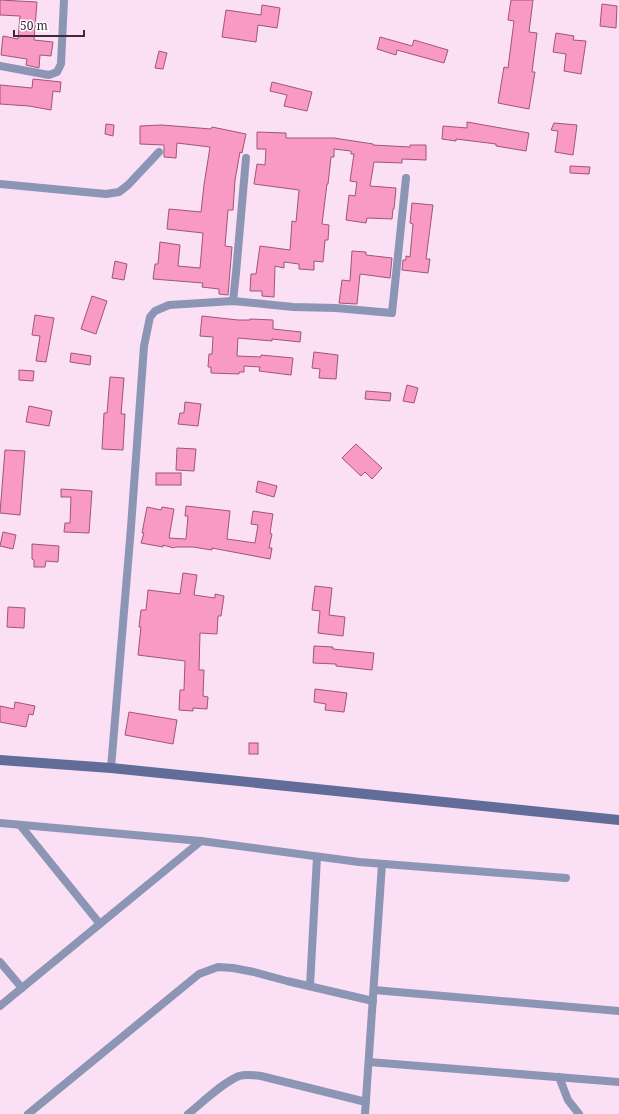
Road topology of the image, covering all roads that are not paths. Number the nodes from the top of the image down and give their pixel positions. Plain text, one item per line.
1 (64, 0) edge
2 (0, 66) edge
3 (159, 152) dead end
4 (246, 158) dead end
5 (406, 178) dead end
6 (0, 184) edge
7 (233, 301) junction
8 (0, 760) edge
9 (111, 768) junction
10 (619, 820) edge
11 (0, 823) edge
12 (20, 825) junction
13 (201, 842) junction
14 (318, 857) junction
15 (382, 864) junction
16 (566, 878) dead end
17 (100, 924) junction
18 (0, 962) edge
19 (310, 986) junction
20 (22, 988) junction
21 (374, 990) junction
22 (373, 1001) junction
23 (0, 1006) edge
24 (619, 1011) edge
25 (369, 1062) junction
26 (558, 1077) junction
27 (619, 1082) edge
28 (366, 1102) junction
29 (28, 1114) edge
30 (188, 1114) edge
31 (365, 1114) edge
32 (579, 1114) edge

1 - 2 street
3 - 6 street
4 - 7 street
5 - 7 street
7 - 9 street
8 - 9 street
9 - 10 street
11 - 12 street
12 - 13 street
12 - 17 street
13 - 14 street
13 - 17 street
14 - 15 street
14 - 19 street
15 - 16 street
15 - 21 street
17 - 20 street
18 - 20 street
19 - 22 street
19 - 29 street
20 - 23 street
21 - 22 street
21 - 24 street
22 - 25 street
25 - 26 street
25 - 28 street
26 - 27 street
26 - 32 street
28 - 30 street
28 - 31 street

